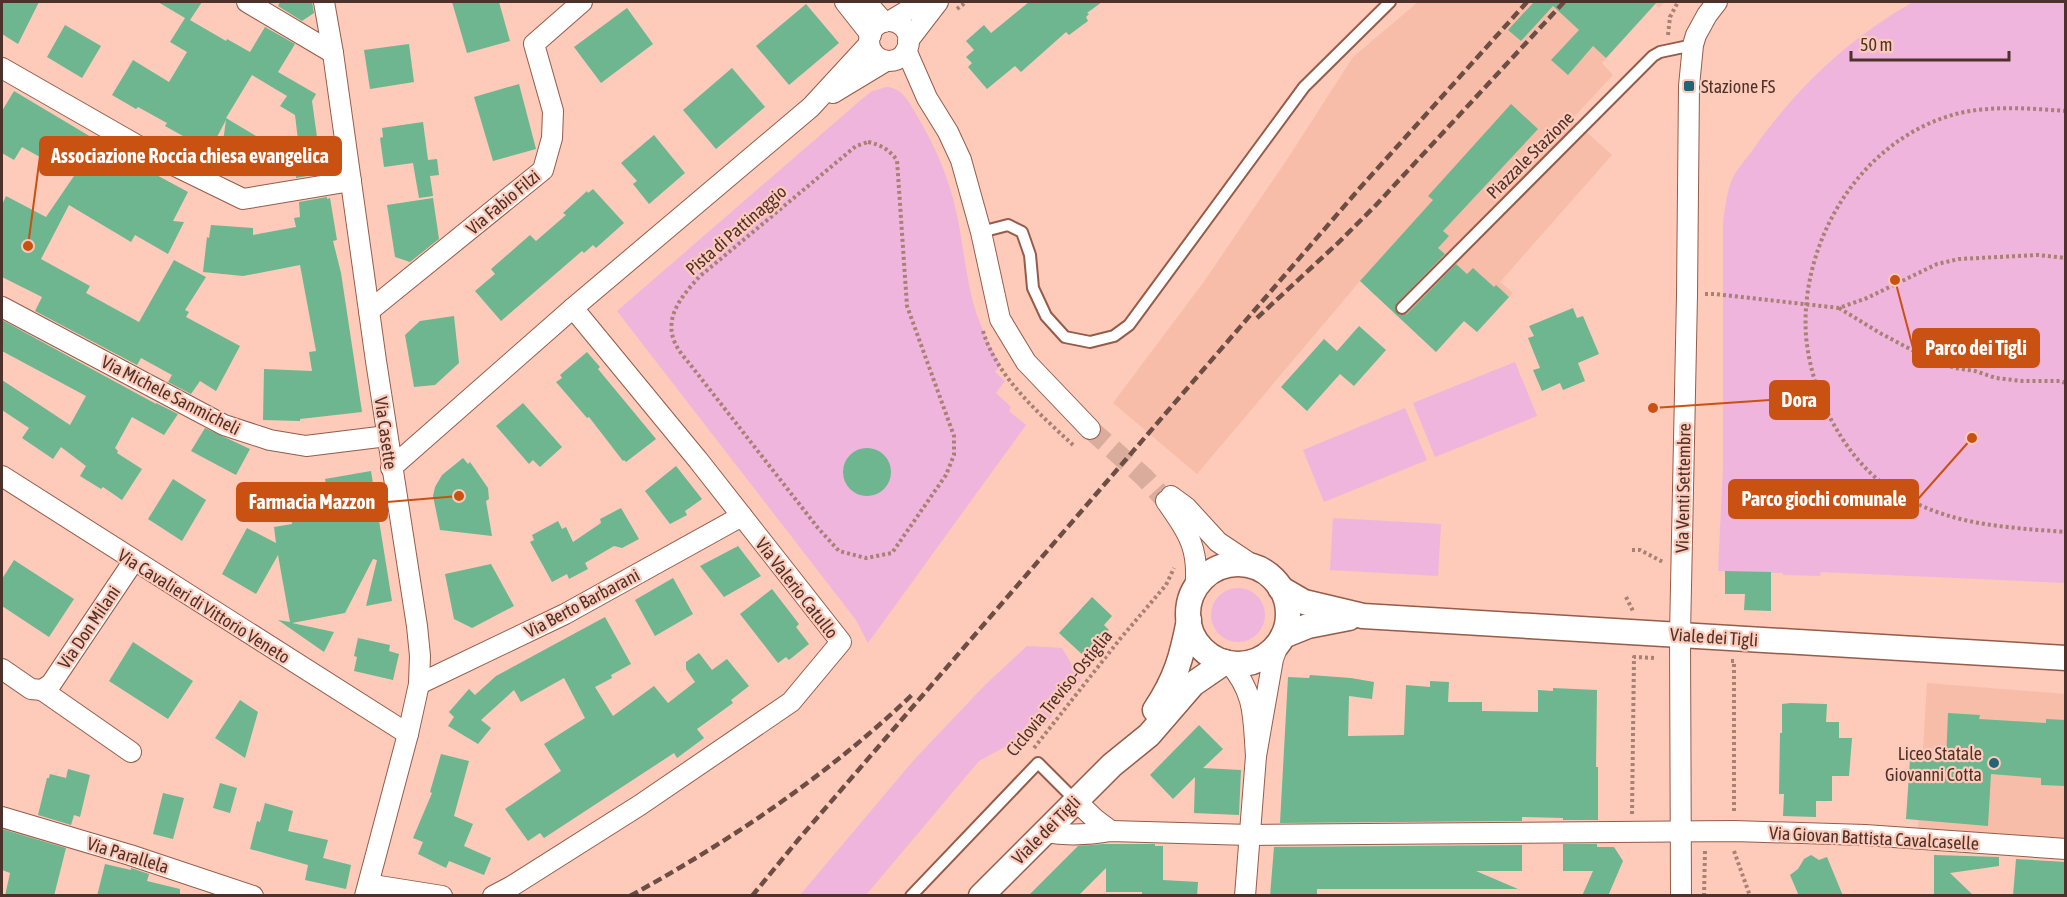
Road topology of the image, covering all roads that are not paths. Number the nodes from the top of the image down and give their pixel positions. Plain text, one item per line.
1 (247, 2) edge
2 (324, 2) edge
3 (582, 2) edge
4 (845, 2) edge
5 (866, 2) edge
6 (922, 2) edge
7 (938, 2) edge
8 (1390, 2) edge
9 (1718, 2) edge
10 (878, 31) junction
11 (907, 45) junction
12 (1693, 45) junction
13 (333, 52) junction
14 (887, 61) junction
15 (2, 68) edge
16 (927, 98) junction
17 (811, 107) junction
18 (351, 181) junction
19 (981, 232) junction
20 (2, 307) edge
21 (573, 308) junction
22 (1402, 308) dead end
23 (369, 311) junction
24 (1090, 429) tunnel mouth
25 (387, 436) junction
26 (391, 468) junction
27 (2, 476) edge
28 (742, 516) junction
29 (133, 562) junction
30 (1260, 570) junction
31 (1280, 588) junction
32 (1195, 591) junction
33 (1363, 616) junction
34 (1189, 620) junction
35 (1680, 635) junction
36 (1281, 639) junction
37 (2066, 658) edge
38 (1227, 663) junction
39 (2, 669) edge
40 (419, 684) junction
41 (42, 690) junction
42 (408, 734) junction
43 (131, 752) dead end
44 (1256, 756) junction
45 (1112, 765) junction
46 (1076, 801) junction
47 (2, 817) edge
48 (1111, 831) junction
49 (1045, 832) junction
50 (1682, 832) junction
51 (1250, 835) junction
52 (2066, 849) edge
53 (367, 891) edge
54 (253, 896) edge
55 (442, 896) edge
56 (493, 896) edge
57 (910, 896) edge
58 (981, 896) edge
59 (1245, 896) edge
60 (1681, 896) edge

1 - 13 street
2 - 13 street, Via Casette
3 - 23 street, Via Fabio Filzi
4 - 10 street
5 - 10 street
6 - 10 street
7 - 11 street
8 - 19 lane
9 - 12 street, Via Venti Settembre
10 - 11 street
10 - 14 street
10 - 17 street
11 - 14 street
11 - 16 street
12 - 22 lane, Piazzale Stazione
12 - 35 street, Via Venti Settembre
13 - 18 street, Via Casette
14 - 16 street
14 - 17 street
15 - 18 street
16 - 19 street
17 - 21 street
18 - 23 street, Via Casette
19 - 24 street
20 - 25 street, Via Michele Sanmicheli
21 - 26 street
21 - 28 street, Via Valerio Catullo
23 - 25 street, Via Casette
25 - 26 street, Via Casette
26 - 40 street, Via Casette
27 - 29 street, Via Cavalieri di Vittorio Veneto
28 - 40 street, Via Berto Barbarani
28 - 56 street, Via Valerio Catullo
29 - 41 street, Via Don Milani
29 - 42 street, Via Cavalieri di Vittorio Veneto
30 - 31 street, Viale dei Tigli
30 - 32 street
30 - 32 street
31 - 33 street, Viale dei Tigli
31 - 36 street
32 - 34 street, Viale dei Tigli
33 - 35 street, Viale dei Tigli
33 - 36 street, Viale dei Tigli
34 - 38 street
34 - 45 street, Viale dei Tigli
35 - 37 street, Viale dei Tigli
35 - 50 street, Via Venti Settembre
36 - 38 street, Viale dei Tigli
36 - 44 street
38 - 44 street
38 - 45 street, Viale dei Tigli
39 - 41 street
40 - 42 street, Via Casette
41 - 43 street
42 - 53 street, Via Casette
44 - 51 street
45 - 46 street, Viale dei Tigli
46 - 48 street
46 - 49 street, Viale dei Tigli
46 - 57 lane
47 - 54 street, Via Parallela
48 - 49 street, Via Giovan Battista Cavalcaselle
48 - 51 street, Via Giovan Battista Cavalcaselle
49 - 58 street, Viale dei Tigli
50 - 51 street, Via Giovan Battista Cavalcaselle
50 - 52 street, Via Giovan Battista Cavalcaselle
50 - 60 street, Via Venti Settembre
51 - 59 street
53 - 55 street

